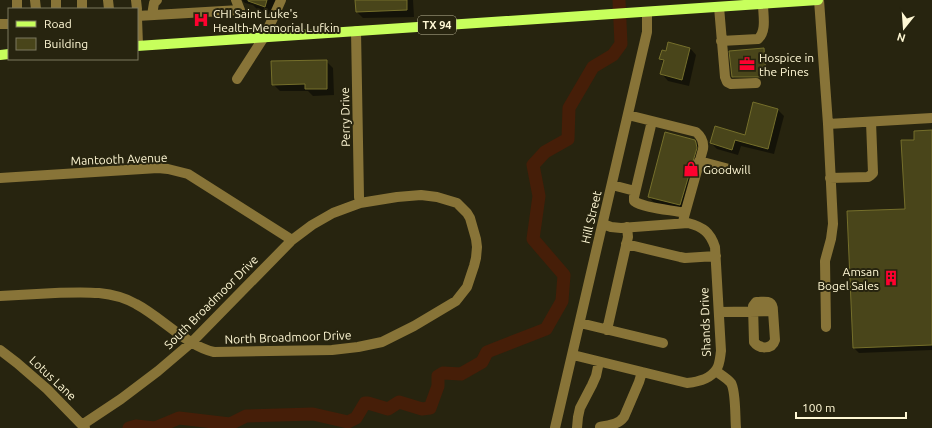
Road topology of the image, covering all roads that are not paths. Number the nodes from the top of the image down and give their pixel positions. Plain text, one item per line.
1 (158, 0) edge
2 (236, 0) edge
3 (281, 0) edge
4 (818, 0) edge
5 (762, 4) junction
6 (719, 7) junction
7 (647, 12) junction
8 (152, 15) junction
9 (138, 17) edge
10 (356, 31) junction
11 (264, 37) junction
12 (722, 40) junction
13 (138, 46) edge
14 (237, 79) dead end
15 (756, 83) dead end
16 (628, 114) junction
17 (932, 118) edge
18 (652, 120) junction
19 (871, 122) junction
20 (828, 124) junction
21 (699, 161) junction
22 (729, 169) dead end
23 (0, 178) edge
24 (830, 178) junction
25 (612, 185) junction
26 (635, 190) junction
27 (360, 203) junction
28 (685, 213) junction
29 (683, 223) junction
30 (603, 224) junction
31 (627, 227) junction
32 (292, 240) junction
33 (626, 244) junction
34 (716, 256) junction
35 (0, 296) edge
36 (753, 311) junction
37 (719, 312) junction
38 (580, 323) junction
39 (826, 327) dead end
40 (607, 330) junction
41 (192, 342) junction
42 (663, 343) dead end
43 (0, 350) edge
44 (573, 355) junction
45 (599, 362) junction
46 (716, 371) junction
47 (642, 372) junction
48 (84, 426) edge
49 (600, 427) dead end
50 (555, 428) edge
51 (578, 428) edge
52 (736, 428) edge

1 - 8 street
2 - 8 street
3 - 11 street
4 - 5 main road, TX 94
4 - 20 street
5 - 6 main road, TX 94
5 - 12 street
6 - 7 main road, TX 94
6 - 12 street
7 - 10 main road, TX 94
7 - 16 street, Hill Street
8 - 9 street
10 - 11 main road, TX 94
10 - 27 street, Perry Drive
11 - 13 main road, TX 94
11 - 14 street
12 - 15 street
16 - 18 street
16 - 25 street, Hill Street
17 - 19 street
18 - 21 street
18 - 26 street
19 - 20 street
19 - 24 street
20 - 24 street
21 - 22 street
21 - 28 street
23 - 32 street, Mantooth Avenue
24 - 39 street
25 - 26 street
25 - 30 street, Hill Street
26 - 28 street
27 - 32 street, South Broadmoor Drive
27 - 41 street, North Broadmoor Drive
28 - 29 street
29 - 31 street, Shands Drive
29 - 34 street, Shands Drive
30 - 31 street, Shands Drive
30 - 38 street, Hill Street
31 - 33 street
32 - 41 street, South Broadmoor Drive
33 - 34 street
33 - 40 street
34 - 37 street, Shands Drive
35 - 41 street, North Broadmoor Drive
36 - 36 street
36 - 37 street
37 - 46 street, Shands Drive
38 - 40 street
38 - 44 street, Hill Street
40 - 42 street
41 - 48 street, South Broadmoor Drive
43 - 48 street, Lotus Lane
44 - 45 street, Shands Drive
44 - 50 street, Hill Street
45 - 47 street, Shands Drive
45 - 51 street
46 - 47 street, Shands Drive
46 - 52 street
47 - 49 street

